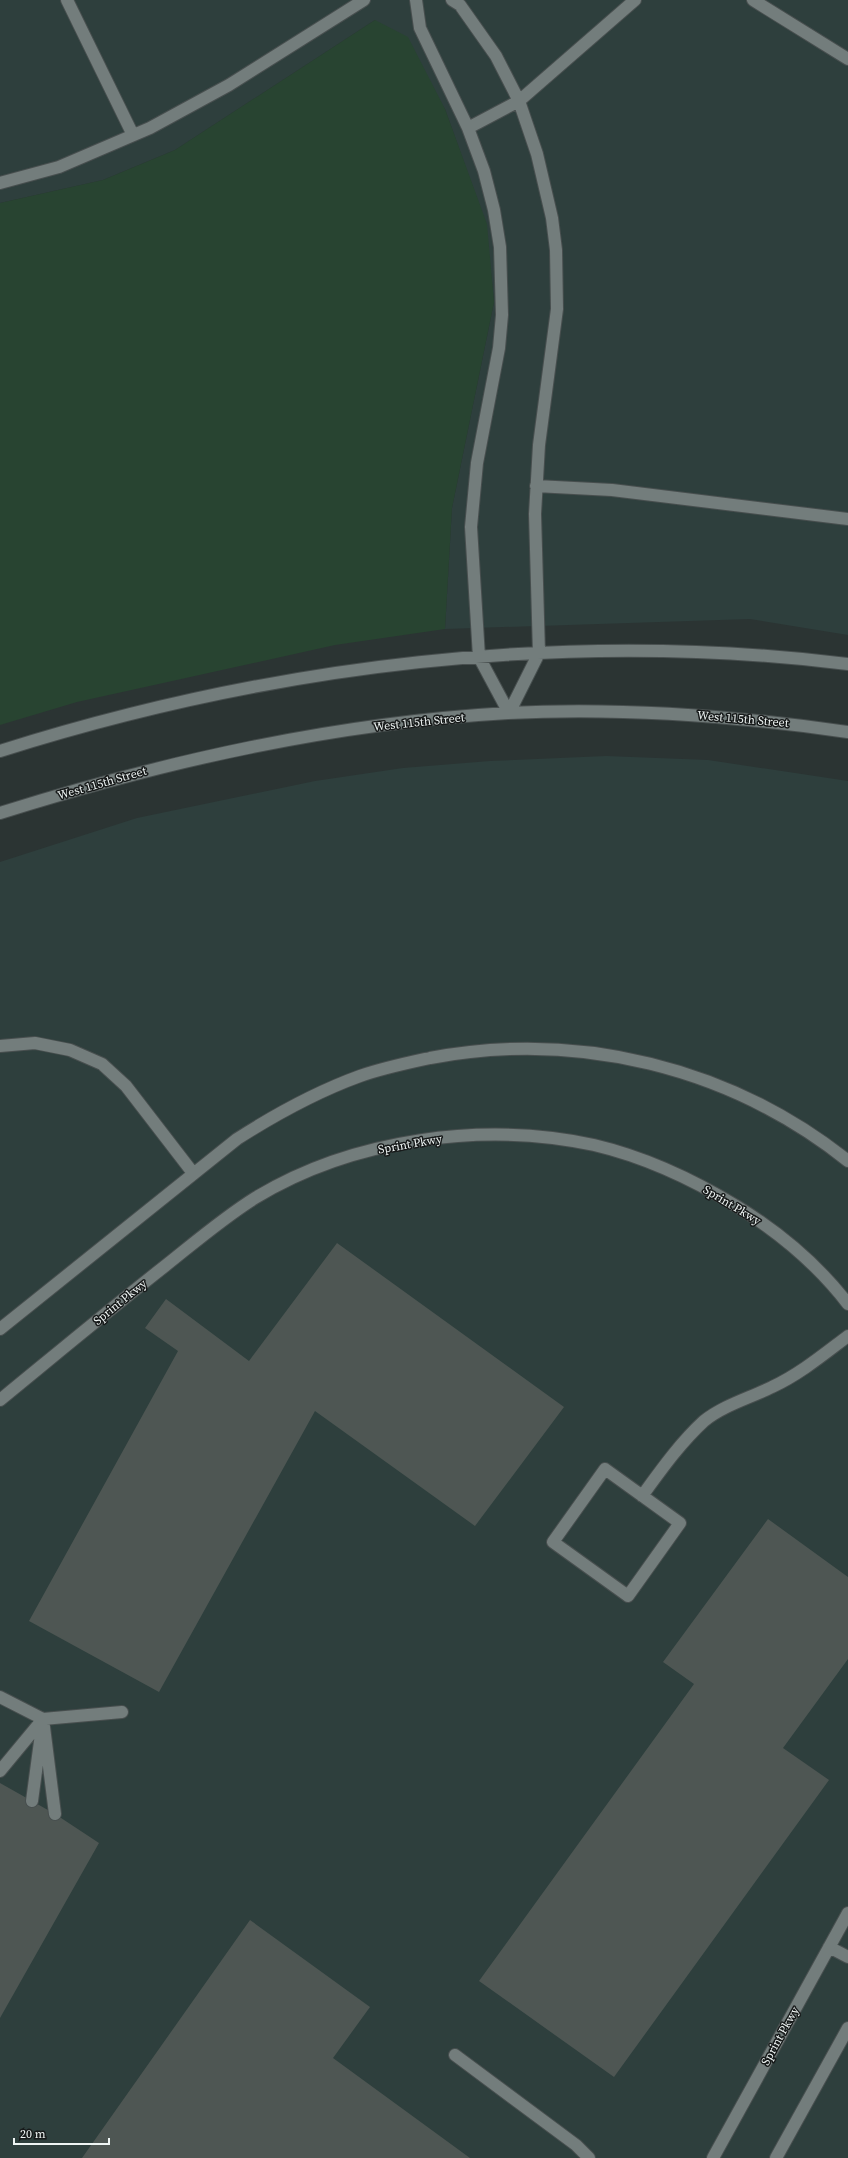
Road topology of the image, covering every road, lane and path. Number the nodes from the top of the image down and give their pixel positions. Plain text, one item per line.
1 (67, 0) edge
2 (364, 0) edge
3 (416, 0) edge
4 (452, 0) edge
5 (635, 0) edge
6 (753, 0) edge
7 (848, 59) edge
8 (519, 100) junction
9 (468, 128) junction
10 (133, 135) junction
11 (0, 183) edge
12 (536, 486) junction
13 (848, 520) edge
14 (539, 653) junction
15 (479, 657) junction
16 (848, 664) edge
17 (509, 713) junction
18 (848, 732) edge
19 (0, 751) edge
20 (0, 813) edge
21 (0, 1046) edge
22 (848, 1161) edge
23 (193, 1173) junction
24 (848, 1304) edge
25 (0, 1329) edge
26 (848, 1336) edge
27 (0, 1400) edge
28 (642, 1496) junction
29 (0, 1697) edge
30 (122, 1712) dead end
31 (43, 1719) junction
32 (0, 1771) edge
33 (32, 1801) dead end
34 (56, 1814) dead end
35 (848, 1913) edge
36 (830, 1947) junction
37 (848, 1957) edge
38 (848, 2028) edge
39 (455, 2055) dead end
40 (589, 2158) edge
41 (712, 2158) edge
42 (776, 2158) edge

1 - 10 street
2 - 10 street
3 - 9 street
4 - 8 street
5 - 8 street
6 - 7 street
8 - 9 street
8 - 12 street
9 - 15 street
10 - 11 street
12 - 13 street
12 - 14 street
14 - 15 street
14 - 16 street
14 - 17 street
15 - 17 street
15 - 19 street
17 - 18 street, West 115th Street
17 - 20 street, West 115th Street
21 - 23 street
22 - 23 street
23 - 25 street
24 - 27 street, Sprint Pkwy
26 - 28 street
28 - 28 street
29 - 31 street
30 - 31 street
31 - 32 street
31 - 33 street
31 - 34 street
35 - 36 street, Sprint Pkwy
36 - 37 street
36 - 41 street, Sprint Pkwy
38 - 42 street
39 - 40 street

